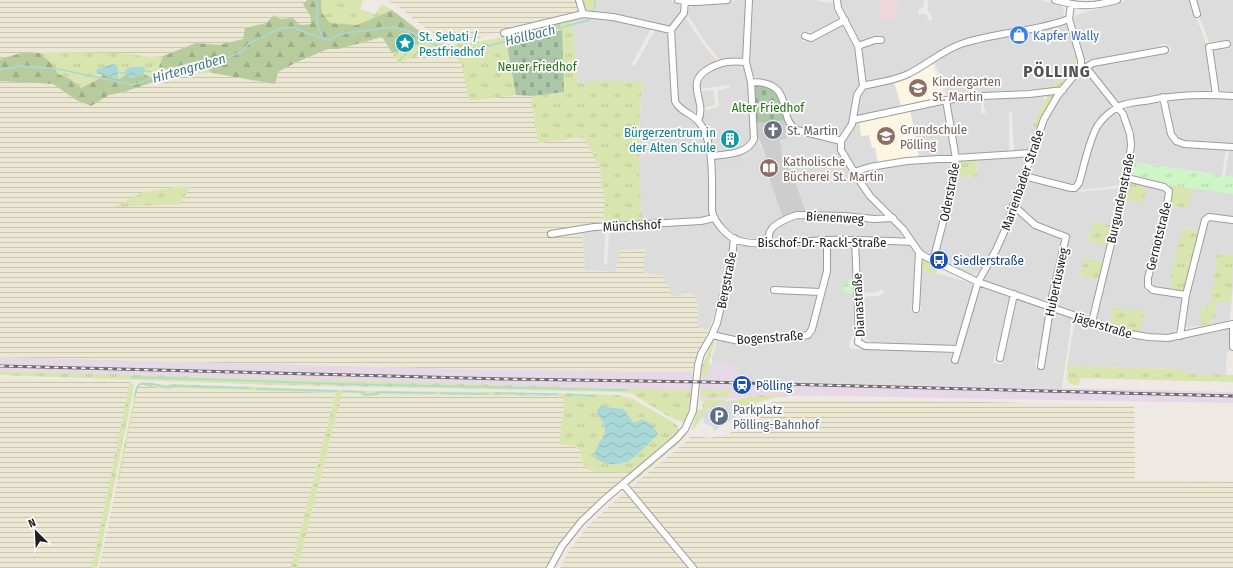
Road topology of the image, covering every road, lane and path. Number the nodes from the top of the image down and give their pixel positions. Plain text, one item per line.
1 (579, 0) edge
2 (678, 0) edge
3 (727, 0) edge
4 (749, 0) edge
5 (837, 0) edge
6 (1055, 0) edge
7 (1117, 0) edge
8 (1193, 0) edge
9 (685, 1) edge
10 (1071, 4) junction
11 (582, 14) junction
12 (1197, 14) dead end
13 (1068, 18) junction
14 (845, 20) junction
15 (671, 30) junction
16 (504, 33) dead end
17 (805, 36) dead end
18 (881, 40) dead end
19 (1227, 44) dead end
20 (858, 46) junction
21 (1164, 50) dead end
22 (746, 62) junction
23 (1083, 67) junction
24 (751, 82) junction
25 (863, 86) junction
26 (1063, 90) junction
27 (1216, 95) junction
28 (1233, 96) edge
29 (1163, 98) junction
30 (946, 100) junction
31 (1118, 107) junction
32 (853, 120) junction
33 (698, 121) junction
34 (841, 141) junction
35 (1233, 147) edge
36 (1032, 152) junction
37 (711, 156) junction
38 (956, 159) junction
39 (854, 172) junction
40 (1024, 176) junction
41 (1127, 178) junction
42 (1013, 205) junction
43 (714, 218) junction
44 (893, 218) junction
45 (1233, 220) edge
46 (551, 234) dead end
47 (734, 238) junction
48 (827, 240) junction
49 (855, 240) junction
50 (912, 242) junction
51 (769, 243) junction
52 (919, 252) junction
53 (933, 261) junction
54 (978, 282) junction
55 (774, 290) dead end
56 (821, 292) junction
57 (1014, 294) junction
58 (1186, 295) junction
59 (1050, 307) junction
60 (916, 309) dead end
61 (1092, 322) junction
62 (1233, 324) edge
63 (712, 335) junction
64 (1180, 336) junction
65 (1233, 347) edge
66 (958, 349) junction
67 (1000, 358) dead end
68 (955, 360) dead end
69 (1041, 366) dead end
70 (624, 484) junction
71 (550, 568) edge
72 (693, 568) edge

1 - 11 street
2 - 9 street
3 - 9 street
4 - 22 street
5 - 14 street
6 - 10 street
7 - 10 street
8 - 12 street
9 - 15 street
10 - 13 street
11 - 15 street
11 - 16 street
13 - 23 street
13 - 25 street
14 - 17 street
14 - 20 street
15 - 33 street
18 - 20 street
19 - 27 street
20 - 25 street
21 - 23 street
22 - 24 street
22 - 33 street
23 - 26 street, Marienbader Straße
23 - 31 street, Burgundenstraße
24 - 34 street
24 - 37 street
25 - 32 street
26 - 30 street
26 - 36 street, Marienbader Straße
27 - 28 street
27 - 29 street
29 - 31 street
29 - 35 street
30 - 32 street
30 - 38 street, Oderstraße
31 - 40 street
31 - 41 street, Burgundenstraße
32 - 34 street
33 - 37 street
34 - 39 street
36 - 38 street
36 - 40 street, Marienbader Straße
37 - 43 street
38 - 39 street
38 - 53 street, Oderstraße
39 - 44 street
40 - 42 street, Marienbader Straße
41 - 58 street, Gernotstraße
41 - 61 street, Burgundenstraße
42 - 54 street, Marienbader Straße
42 - 59 street, Hubertusweg
43 - 46 street, Münchshof
43 - 47 street, Bergstraße
44 - 50 street
44 - 51 street, Bienenweg
45 - 58 street
47 - 51 street, Bischof-Dr.-Rackl-Straße
47 - 63 street, Bergstraße
48 - 49 street, Bischof-Dr.-Rackl-Straße
48 - 51 street, Bischof-Dr.-Rackl-Straße
48 - 56 street, Bogenstraße
49 - 50 street, Bischof-Dr.-Rackl-Straße
49 - 66 street, Dianastraße
50 - 52 street
52 - 53 street
52 - 60 street
53 - 54 street
54 - 57 street, Jägerstraße
54 - 66 street, Marienbader Straße
55 - 56 street
56 - 63 street, Bogenstraße
57 - 59 street, Jägerstraße
57 - 67 street
58 - 64 street
59 - 61 street, Jägerstraße
59 - 69 street, Hubertusweg
61 - 64 street, Jägerstraße
62 - 64 street, Jägerstraße
62 - 65 street
63 - 70 street, Bergstraße
66 - 68 street, Marienbader Straße
70 - 71 street
70 - 72 street

